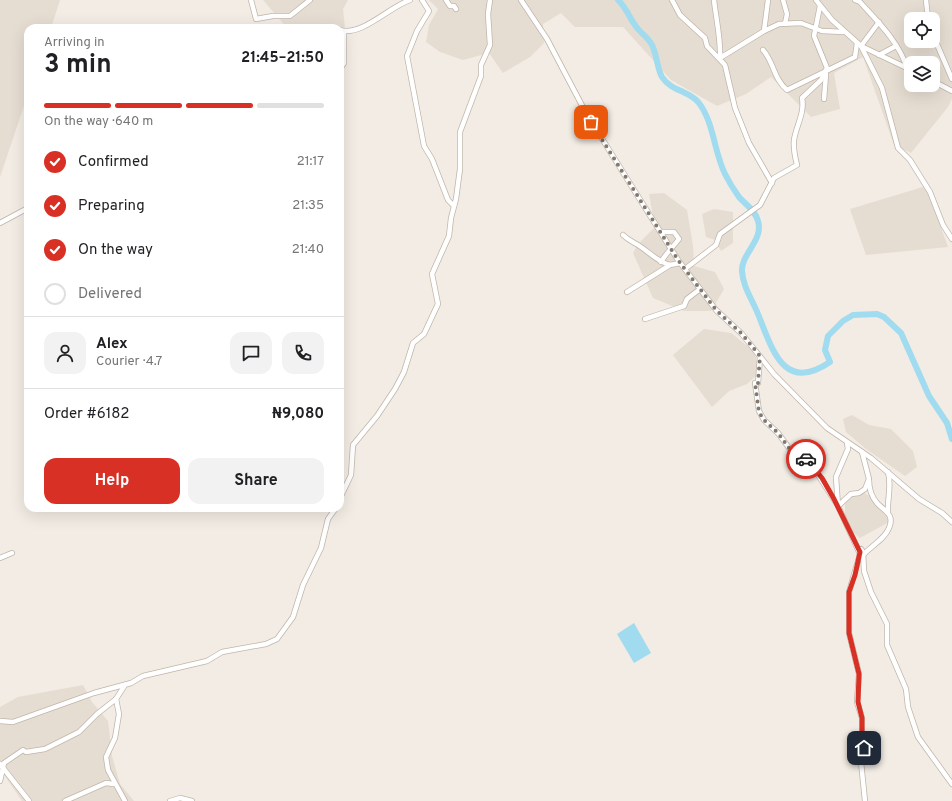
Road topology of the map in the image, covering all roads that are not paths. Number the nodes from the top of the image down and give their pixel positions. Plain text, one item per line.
1 (251, 0) edge
2 (310, 0) edge
3 (410, 0) edge
4 (422, 0) edge
5 (446, 0) edge
6 (490, 0) edge
7 (521, 0) edge
8 (672, 0) edge
9 (714, 0) edge
10 (768, 0) edge
11 (783, 0) edge
12 (816, 0) edge
13 (855, 0) edge
14 (926, 0) edge
15 (820, 6) junction
16 (456, 9) dead end
17 (927, 12) edge
18 (879, 22) junction
19 (785, 24) junction
20 (815, 29) junction
21 (344, 31) edge
22 (764, 31) junction
23 (844, 32) junction
24 (859, 45) junction
25 (896, 46) junction
26 (939, 48) edge
27 (763, 50) dead end
28 (879, 55) junction
29 (720, 58) junction
30 (904, 59) edge
31 (904, 67) edge
32 (826, 72) junction
33 (952, 79) edge
34 (940, 85) edge
35 (952, 91) edge
36 (824, 99) dead end
37 (772, 183) junction
38 (454, 206) junction
39 (24, 210) edge
40 (0, 223) edge
41 (662, 232) junction
42 (623, 235) dead end
43 (952, 239) edge
44 (670, 247) junction
45 (661, 262) junction
46 (680, 263) junction
47 (670, 265) junction
48 (685, 269) junction
49 (700, 289) junction
50 (628, 292) dead end
51 (645, 319) dead end
52 (760, 356) junction
53 (847, 443) junction
54 (862, 452) junction
55 (888, 472) junction
56 (869, 479) junction
57 (344, 490) edge
58 (838, 506) junction
59 (333, 512) edge
60 (888, 512) junction
61 (952, 522) edge
62 (857, 547) junction
63 (12, 553) dead end
64 (0, 558) edge
65 (861, 559) junction
66 (125, 685) junction
67 (116, 699) junction
68 (0, 721) edge
69 (2, 766) edge
70 (0, 781) edge
71 (114, 784) junction
72 (952, 784) edge
73 (29, 801) edge
74 (65, 801) edge
75 (124, 801) edge
76 (170, 801) edge
77 (192, 801) edge
78 (865, 801) edge

1 - 2 street
3 - 21 street
4 - 38 street
5 - 16 street
6 - 38 street
7 - 41 street
8 - 29 street
9 - 29 street
10 - 22 street
11 - 19 street
12 - 15 street
13 - 18 street
14 - 17 street
15 - 20 street
15 - 23 street
18 - 24 street
18 - 25 street
19 - 20 street
19 - 22 street
20 - 23 street
20 - 32 street
22 - 29 street
23 - 24 street
24 - 28 street
24 - 32 street
24 - 43 street
25 - 28 street
25 - 30 street
26 - 33 street
27 - 32 street
28 - 31 street
29 - 37 street
32 - 36 street
32 - 37 street
34 - 35 street
37 - 48 street
38 - 57 street
39 - 40 street
41 - 44 street
41 - 44 street
42 - 45 street
44 - 45 street
44 - 46 street
45 - 47 street
46 - 47 street
46 - 48 street
47 - 50 street
48 - 49 street
49 - 51 street
49 - 52 street
52 - 53 street
52 - 58 street
53 - 54 street
53 - 58 street
54 - 55 street
54 - 56 street
55 - 60 street
55 - 61 street
56 - 58 street
56 - 60 street
58 - 62 street
59 - 66 street
60 - 65 street
62 - 65 street
62 - 65 street
63 - 64 street
65 - 72 street
65 - 78 street
66 - 67 street
66 - 68 street
67 - 69 street
67 - 71 street
69 - 70 street
69 - 73 street
71 - 74 street
71 - 75 street
76 - 77 street

